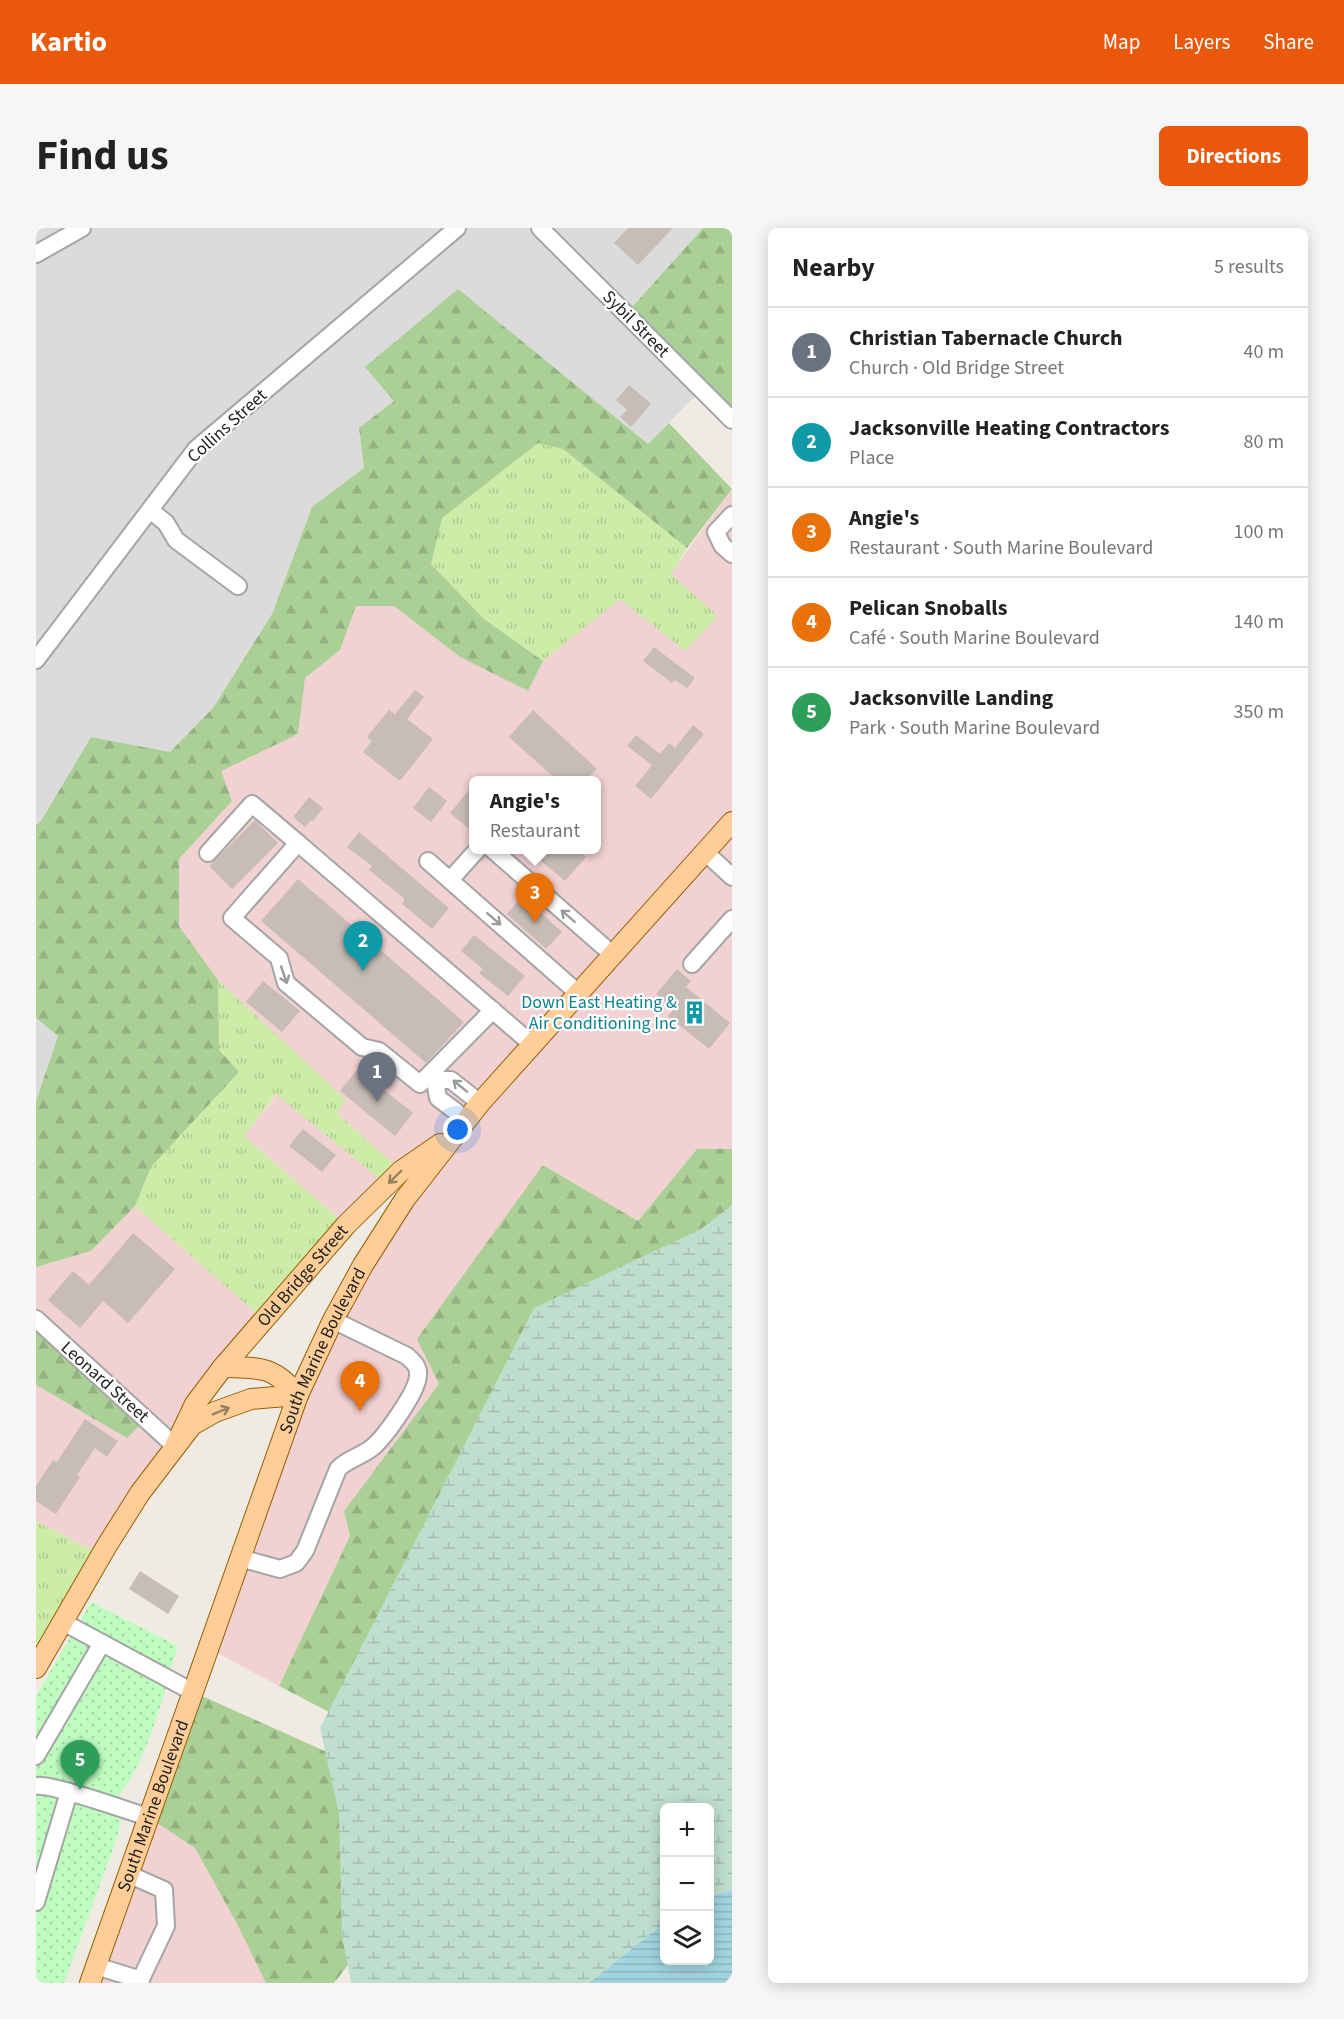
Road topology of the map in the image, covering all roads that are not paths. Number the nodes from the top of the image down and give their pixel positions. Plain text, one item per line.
1 (82, 228) edge
2 (457, 228) edge
3 (540, 228) edge
4 (36, 254) edge
5 (732, 420) edge
6 (150, 510) junction
7 (732, 515) edge
8 (729, 544) edge
9 (238, 586) dead end
10 (36, 660) edge
11 (732, 822) edge
12 (298, 843) junction
13 (705, 852) junction
14 (208, 853) dead end
15 (473, 854) edge
16 (499, 854) edge
17 (428, 861) dead end
18 (732, 877) edge
19 (450, 880) junction
20 (732, 919) edge
21 (612, 954) junction
22 (692, 964) dead end
23 (578, 993) junction
24 (493, 1010) junction
25 (533, 1045) junction
26 (432, 1077) junction
27 (480, 1103) junction
28 (463, 1126) junction
29 (36, 1318) edge
30 (333, 1320) junction
31 (223, 1367) junction
32 (298, 1395) junction
33 (175, 1446) junction
34 (240, 1558) junction
35 (63, 1622) junction
36 (102, 1643) junction
37 (36, 1668) edge
38 (193, 1692) junction
39 (36, 1756) edge
40 (36, 1786) edge
41 (69, 1792) junction
42 (148, 1817) junction
43 (128, 1874) junction
44 (36, 1902) edge
45 (93, 1975) edge
46 (140, 1981) edge

1 - 4 street
2 - 6 street, Collins Street
3 - 5 street, Sybil Street
6 - 9 street
6 - 10 street, Collins Street
7 - 8 street
11 - 13 main road, South Marine Boulevard
12 - 14 street
12 - 24 street
12 -> 26 street
13 - 18 street
13 - 21 main road, South Marine Boulevard
15 - 19 street
21 -> 16 street
17 - 19 street
19 -> 23 street
20 - 22 street
21 - 23 main road, South Marine Boulevard
23 - 25 main road, South Marine Boulevard
24 - 25 street
24 - 26 street
25 - 27 main road, South Marine Boulevard
27 -> 26 street
26 - 28 street
27 - 28 main road, South Marine Boulevard
28 - 30 main road, South Marine Boulevard
28 -> 31 main road, Old Bridge Street
29 - 33 street, Leonard Street
30 - 32 main road, South Marine Boulevard
30 - 34 street
31 - 32 main road
31 - 33 main road, Old Bridge Street
33 -> 32 main road, Old Bridge Street
32 - 34 main road, South Marine Boulevard
33 - 35 main road, Old Bridge Street
34 - 38 main road, South Marine Boulevard
35 - 36 street
35 - 37 main road, Old Bridge Street
36 - 38 street
36 - 39 street
38 - 42 main road, South Marine Boulevard
40 - 41 street
41 - 42 street
41 - 44 street
42 - 43 main road, South Marine Boulevard
43 - 45 main road, South Marine Boulevard
43 - 46 street
45 - 46 street

